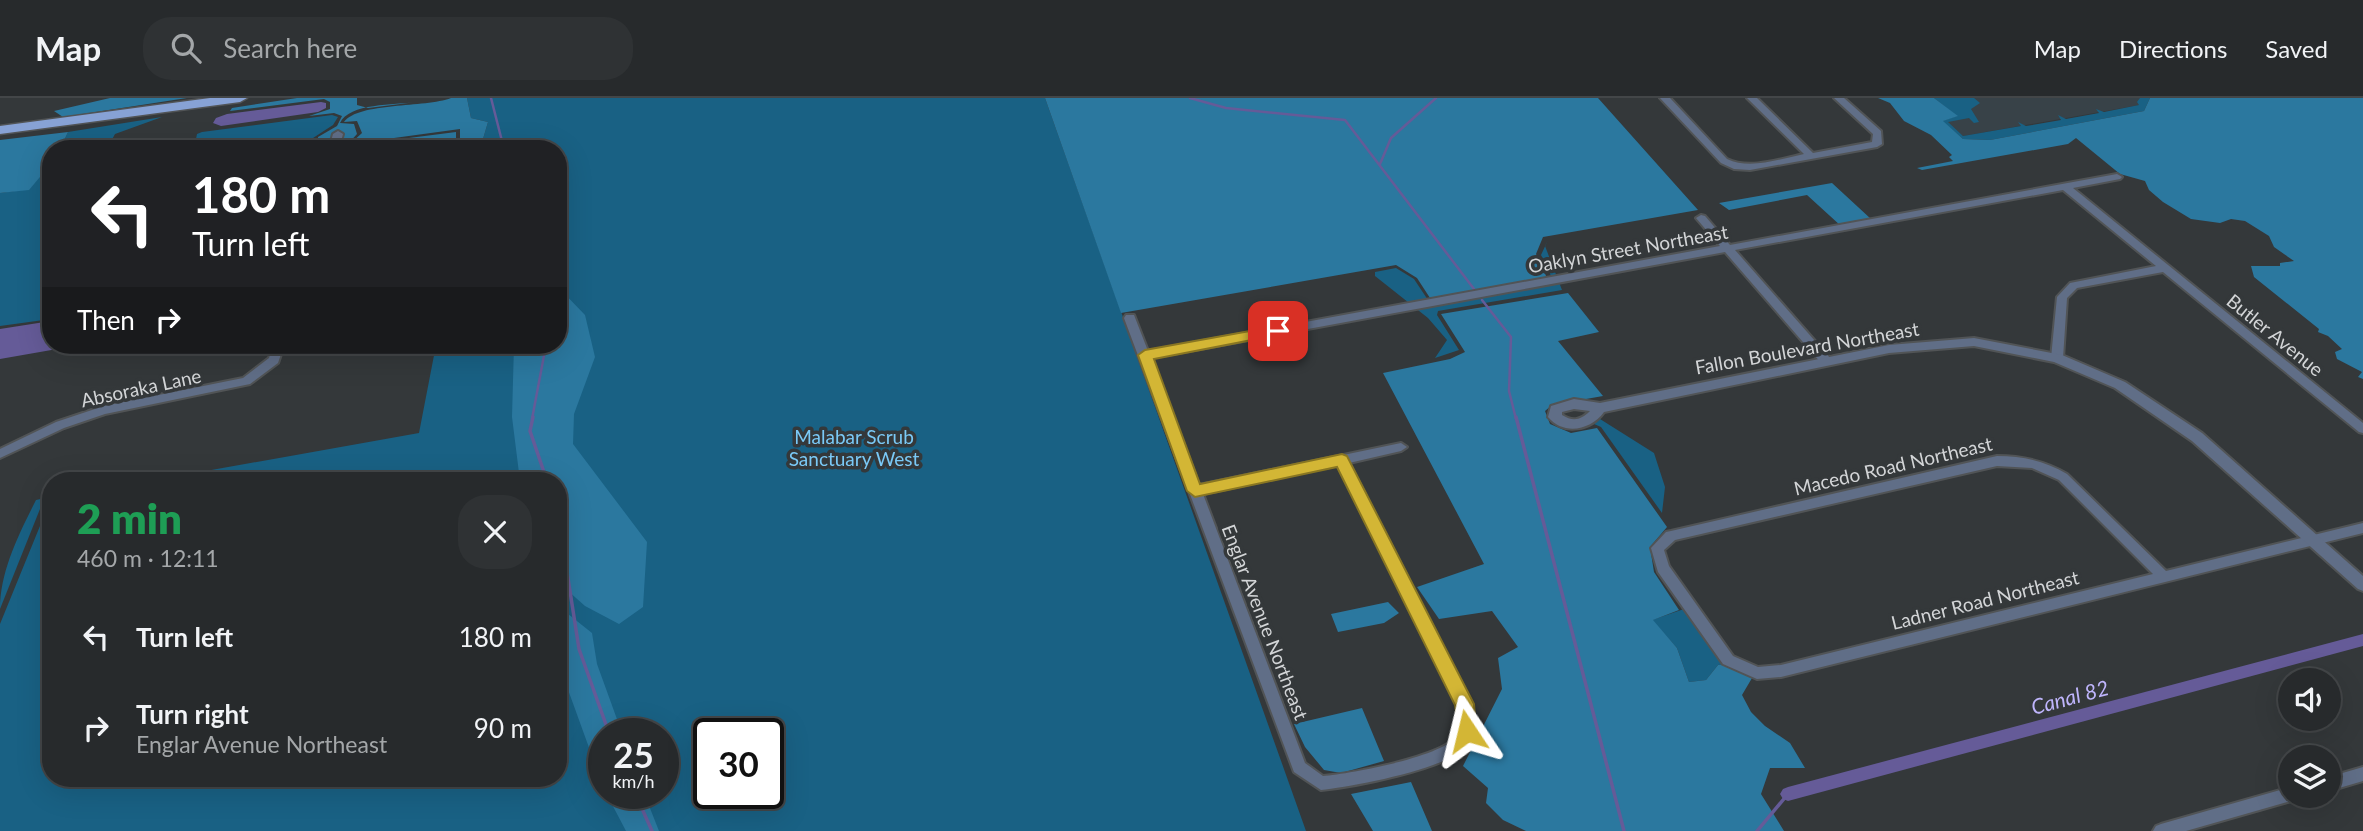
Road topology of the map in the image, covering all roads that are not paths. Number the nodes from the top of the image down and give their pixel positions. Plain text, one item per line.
1 (240, 98) edge
2 (1665, 98) edge
3 (1752, 98) edge
4 (1839, 98) edge
5 (206, 100) edge
6 (0, 130) edge
7 (338, 134) dead end
8 (336, 140) edge
9 (1811, 156) junction
10 (2117, 177) dead end
11 (2065, 187) junction
12 (1702, 218) dead end
13 (1728, 248) junction
14 (2165, 268) junction
15 (1130, 318) dead end
16 (276, 354) edge
17 (1145, 355) junction
18 (2057, 358) junction
19 (1826, 361) junction
20 (1600, 408) dead end
21 (2363, 429) edge
22 (1401, 447) dead end
23 (0, 454) edge
24 (1342, 460) junction
25 (1195, 491) junction
26 (2363, 527) edge
27 (2314, 541) junction
28 (1663, 568) joint
29 (2163, 576) junction
30 (2363, 585) edge
31 (2363, 774) edge
32 (2341, 780) edge
33 (2278, 798) edge
34 (2161, 831) edge

1 - 5 main road
2 - 9 street
3 - 9 street
4 - 9 street
5 - 6 main road
7 - 8 street
10 - 11 street, Oaklyn Street Northeast
11 - 13 street, Oaklyn Street Northeast
11 - 14 street, Butler Avenue
12 - 13 street
13 - 17 street, Oaklyn Street Northeast
13 - 19 street
14 - 18 street
14 - 21 street, Butler Avenue
15 - 17 street, Englar Avenue Northeast
16 - 23 street, Absoraka Lane
17 - 25 street, Englar Avenue Northeast
18 - 19 street, Fallon Boulevard Northeast
18 - 27 street, Fallon Boulevard Northeast
19 - 20 street, Fallon Boulevard Northeast
22 - 24 street
24 - 25 street
24 - 25 street, Englar Avenue Northeast
26 - 27 street, Ladner Road Northeast
27 - 29 street, Ladner Road Northeast
27 - 30 street, Fallon Boulevard Northeast
28 - 29 street, Ladner Road Northeast
28 - 29 street, Macedo Road Northeast
31 - 32 street
33 - 34 street

